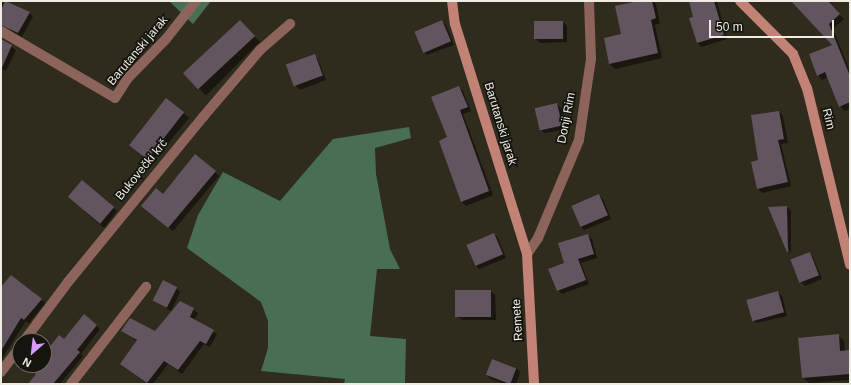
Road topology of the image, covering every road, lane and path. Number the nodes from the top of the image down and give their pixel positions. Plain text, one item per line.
1 (196, 1) edge
2 (452, 1) edge
3 (589, 1) edge
4 (741, 2) edge
5 (290, 24) dead end
6 (1, 31) edge
7 (527, 254) junction
8 (850, 265) edge
9 (146, 287) dead end
10 (30, 333) edge
11 (12, 358) edge
12 (1, 372) edge
13 (70, 384) edge
14 (534, 384) edge

1 - 6 street, Barutanski jarak
2 - 7 street, Barutanski jarak
3 - 7 street, Donji Rim
4 - 8 street, Rim
5 - 10 street, Bukovečki krč
7 - 14 street, Remete
9 - 13 street
11 - 12 street

